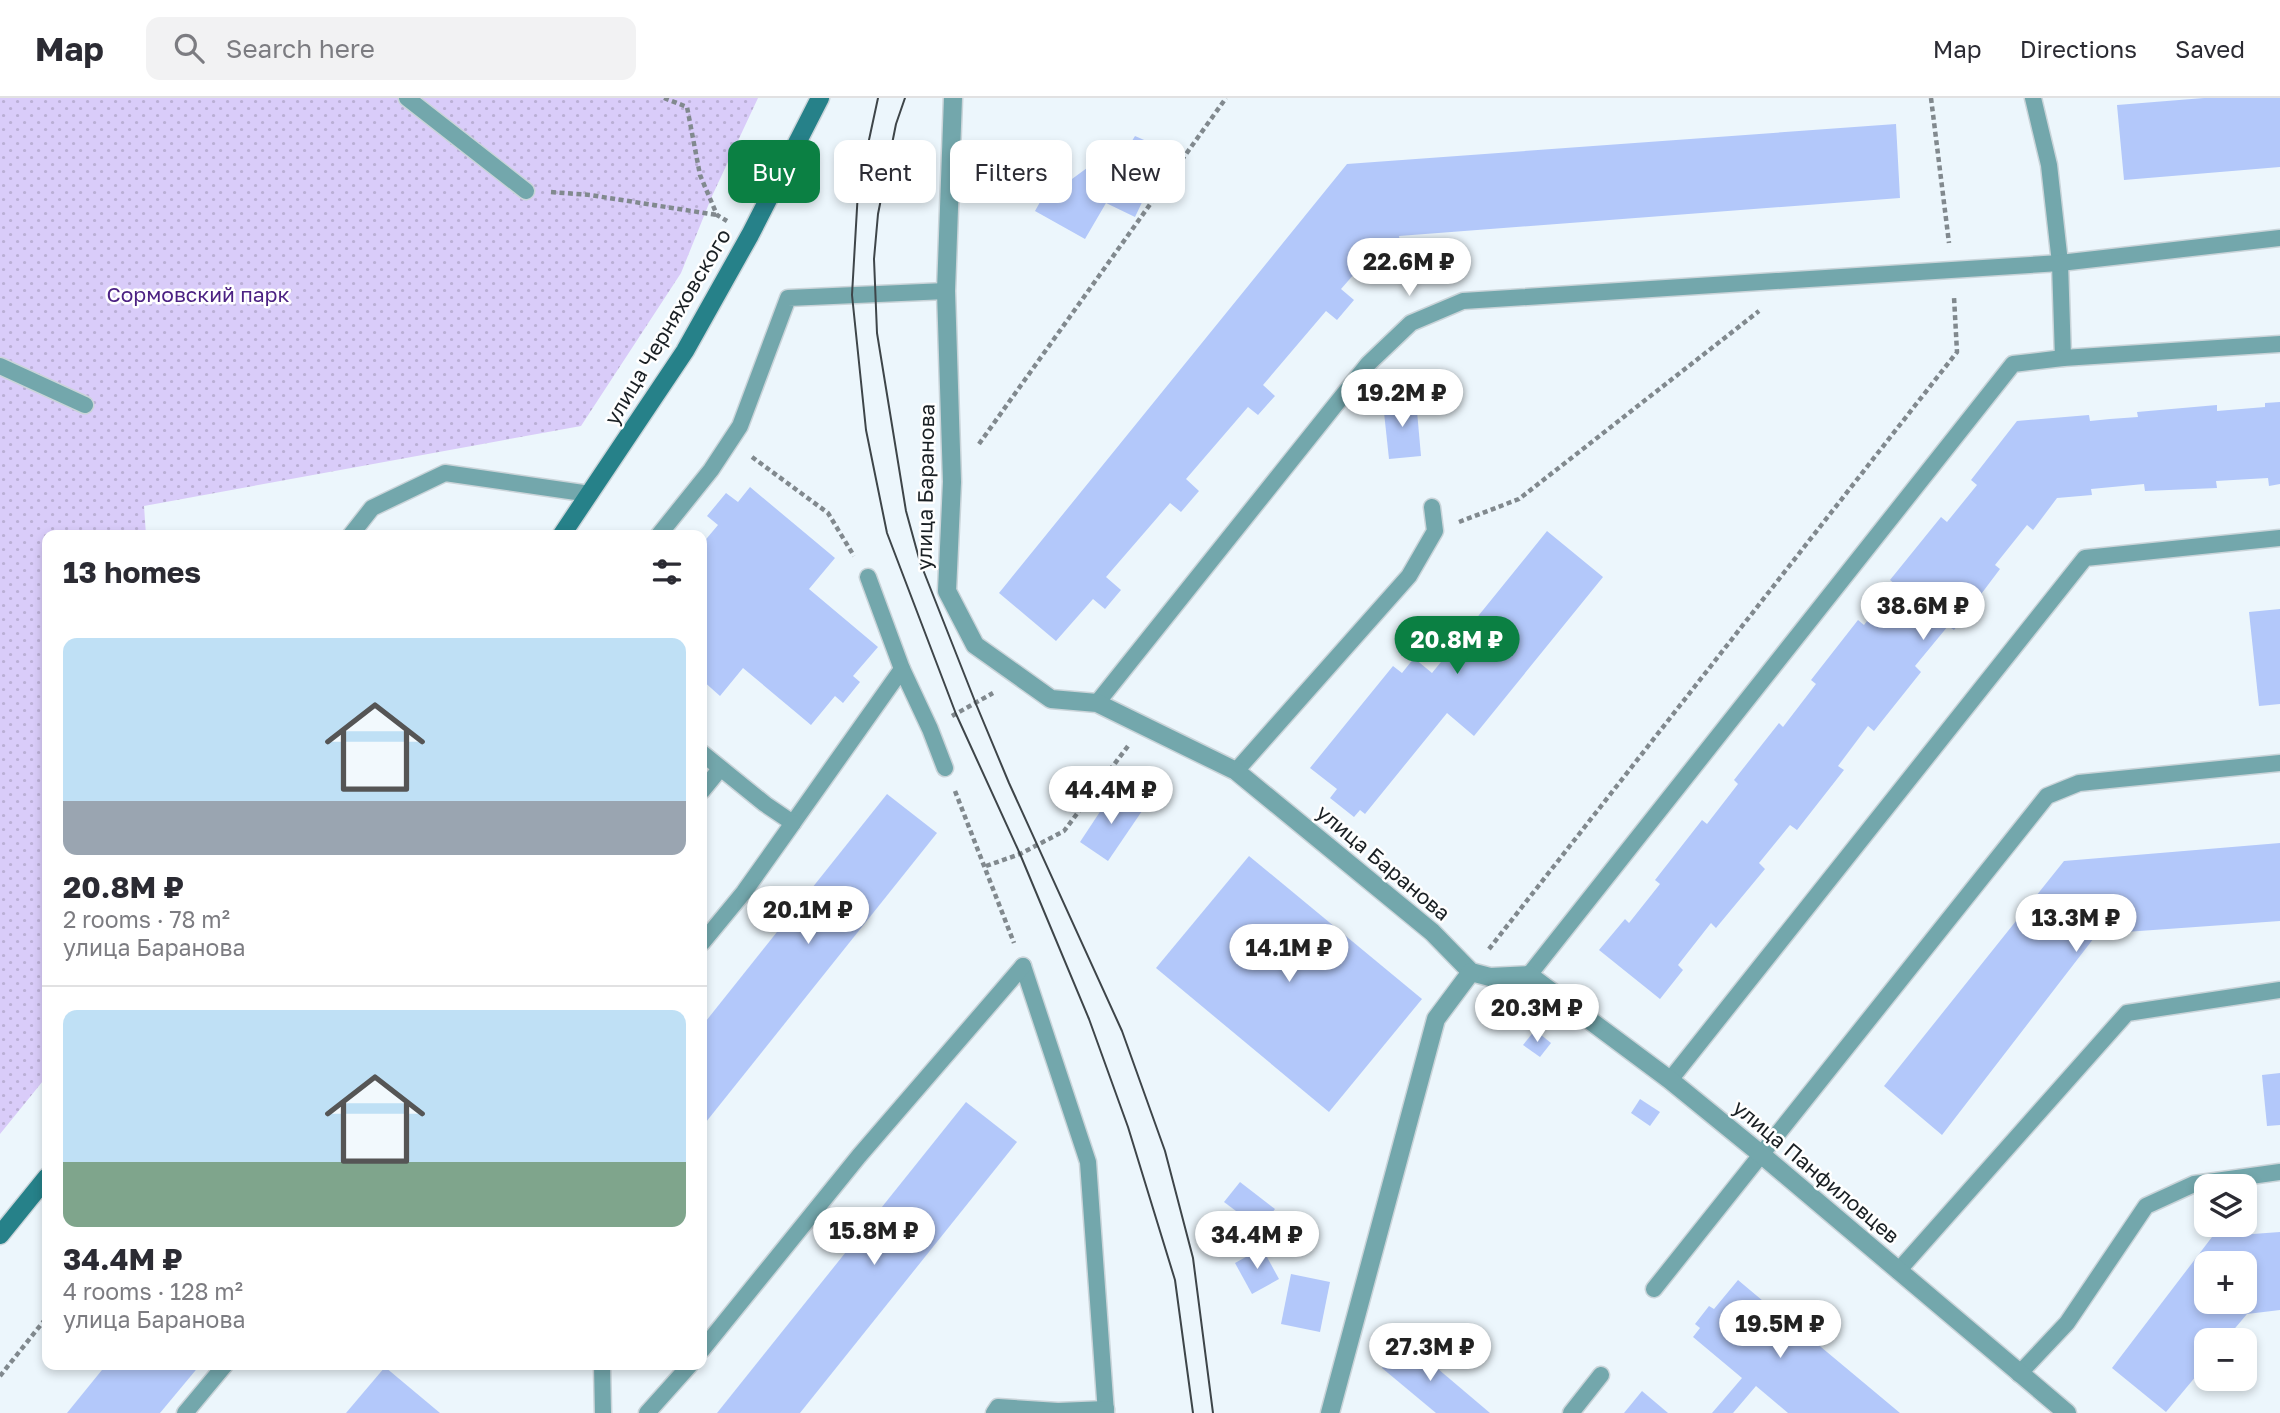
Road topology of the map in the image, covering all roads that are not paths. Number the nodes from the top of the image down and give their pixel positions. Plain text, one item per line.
1 (407, 98) edge
2 (820, 98) edge
3 (953, 98) edge
4 (2033, 98) edge
5 (526, 191) road end
6 (2280, 238) edge
7 (2060, 263) junction
8 (946, 291) junction
9 (2280, 344) edge
10 (2063, 358) junction
11 (0, 366) edge
12 (85, 405) dead end
13 (590, 494) junction
14 (1432, 507) dead end
15 (355, 530) edge
16 (565, 530) edge
17 (663, 530) edge
18 (2280, 538) edge
19 (868, 578) road end
20 (902, 669) junction
21 (1097, 703) junction
22 (707, 757) edge
23 (2280, 763) edge
24 (945, 768) road end
25 (720, 769) junction
26 (1236, 771) junction
27 (707, 785) edge
28 (793, 823) junction
29 (707, 937) edge
30 (1471, 972) junction
31 (1529, 975) junction
32 (2280, 990) edge
33 (1670, 1080) junction
34 (1762, 1155) junction
35 (2280, 1172) edge
36 (42, 1183) edge
37 (0, 1235) edge
38 (1898, 1271) junction
39 (1654, 1289) dead end
40 (707, 1344) edge
41 (221, 1370) edge
42 (602, 1370) edge
43 (686, 1370) edge
44 (2018, 1374) junction
45 (1601, 1375) dead end
46 (1106, 1411) edge
47 (185, 1413) edge
48 (603, 1413) edge
49 (647, 1413) edge
50 (994, 1413) edge
51 (1331, 1413) edge
52 (1571, 1413) edge
53 (2067, 1413) edge

1 - 5 lane
2 - 13 main road, улица Черняховского
3 - 8 street, улица Баранова
4 - 7 lane
6 - 7 lane
7 - 10 lane
7 - 21 lane
8 - 17 lane
8 - 21 street, улица Баранова
9 - 10 lane
10 - 31 lane
11 - 12 lane
13 - 15 lane
13 - 16 main road, улица Черняховского
14 - 26 lane
18 - 33 lane
19 - 20 lane
20 - 24 lane
20 - 28 lane
21 - 26 street, улица Баранова
22 - 25 lane
23 - 34 lane
25 - 27 lane
25 - 28 lane
26 - 30 street, улица Баранова
28 - 29 lane
30 - 31 street
30 - 51 street
31 - 33 street, улица Панфиловцев
32 - 38 lane
33 - 34 street, улица Панфиловцев
34 - 38 street, улица Панфиловцев
34 - 39 lane
35 - 44 lane
36 - 37 main road
38 - 44 street, улица Панфиловцев
40 - 46 lane
41 - 47 lane
42 - 48 lane
43 - 49 lane
44 - 53 street, улица Панфиловцев
45 - 52 lane
46 - 50 lane

